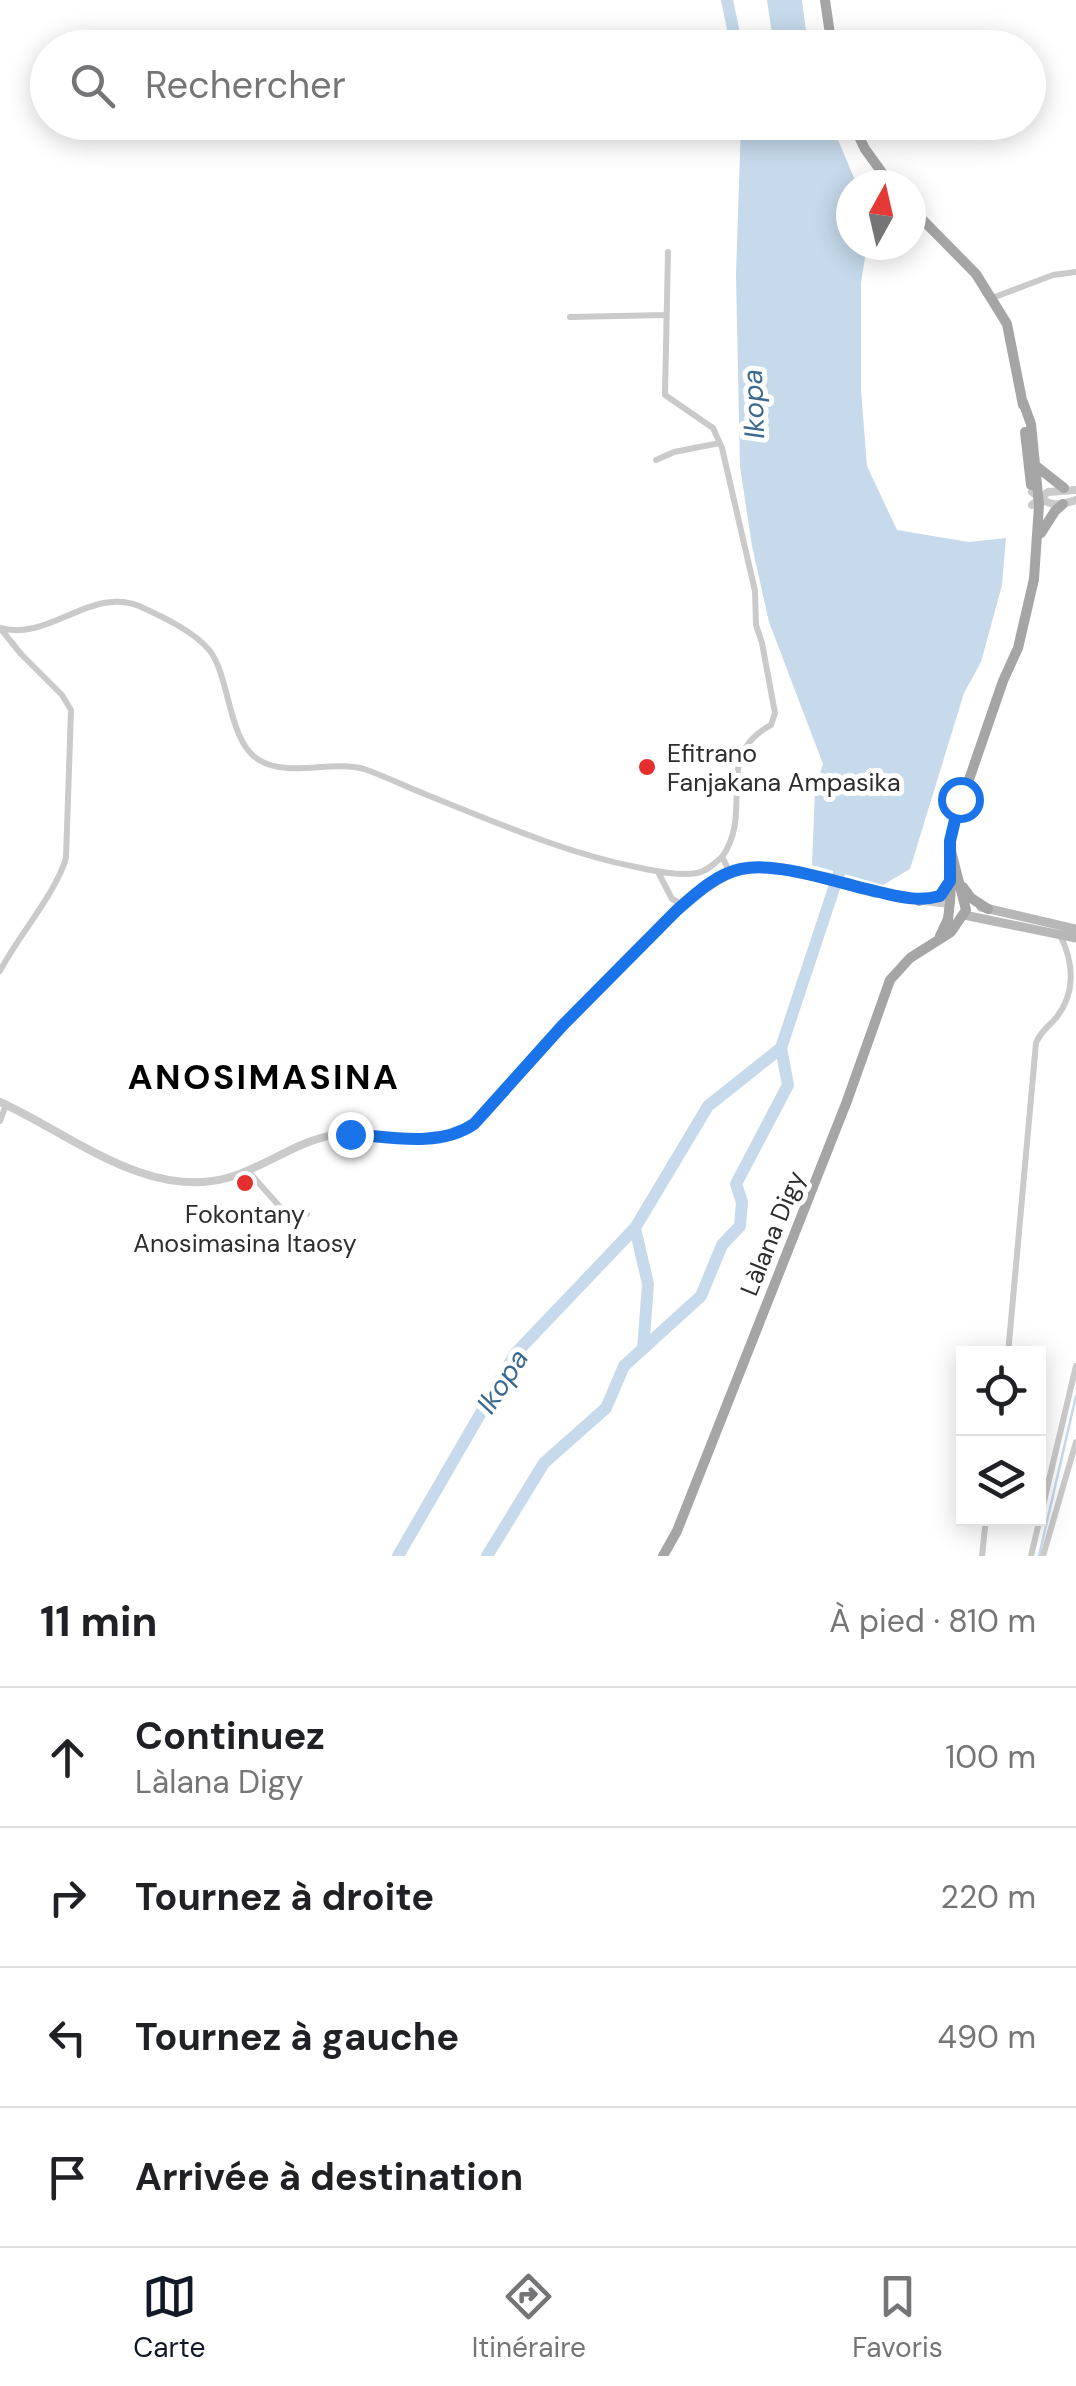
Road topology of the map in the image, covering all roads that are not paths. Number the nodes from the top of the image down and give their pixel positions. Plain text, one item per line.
1 (825, 0) edge
2 (829, 30) edge
3 (861, 140) edge
4 (881, 170) edge
5 (926, 223) edge
6 (668, 252) dead end
7 (1076, 272) edge
8 (992, 298) junction
9 (666, 315) junction
10 (570, 317) dead end
11 (1022, 402) junction
12 (720, 443) junction
13 (656, 460) dead end
14 (1036, 466) junction
15 (1070, 489) edge
16 (1034, 498) junction
17 (1076, 500) edge
18 (1064, 504) junction
19 (1039, 539) junction
20 (1030, 601) junction
21 (0, 628) edge
22 (722, 857) junction
23 (657, 871) junction
24 (730, 872) junction
25 (955, 881) junction
26 (915, 900) junction
27 (682, 906) junction
28 (952, 906) junction
29 (988, 909) junction
30 (962, 916) junction
31 (1076, 929) edge
32 (1060, 934) junction
33 (1076, 938) edge
34 (937, 941) junction
35 (0, 971) edge
36 (3, 1104) edge
37 (0, 1122) edge
38 (247, 1170) junction
39 (307, 1214) dead end
40 (1009, 1346) edge
41 (1076, 1366) edge
42 (1076, 1442) edge
43 (985, 1526) edge
44 (664, 1556) edge
45 (982, 1556) edge
46 (1031, 1556) edge
47 (1043, 1556) edge

1 - 2 main road
3 - 4 main road
5 - 8 main road
6 - 9 street
7 - 8 street
8 - 11 main road
9 - 10 street
9 - 12 street
11 - 14 main road
11 - 16 main road
12 - 13 street
12 - 22 street
14 - 15 main road
14 - 16 main road
15 - 16 street
16 - 18 street
16 - 19 main road
16 - 20 main road
17 - 18 street
18 - 19 main road
19 - 20 main road
20 - 25 main road
21 - 23 street
21 - 35 street
22 - 23 street
22 - 24 street
23 - 27 street
24 - 26 street
24 - 27 street
25 - 26 main road
25 - 28 main road
25 - 29 main road
26 - 28 street
27 - 38 street
28 - 29 main road
28 - 30 main road
28 - 34 main road
29 - 31 main road
30 - 32 main road
30 - 34 main road, Làlana Digy
32 - 33 main road
32 - 40 street
34 - 44 main road, Làlana Digy
36 - 37 street
36 - 38 street
38 - 39 street
41 - 46 street
42 - 47 street
43 - 45 street

